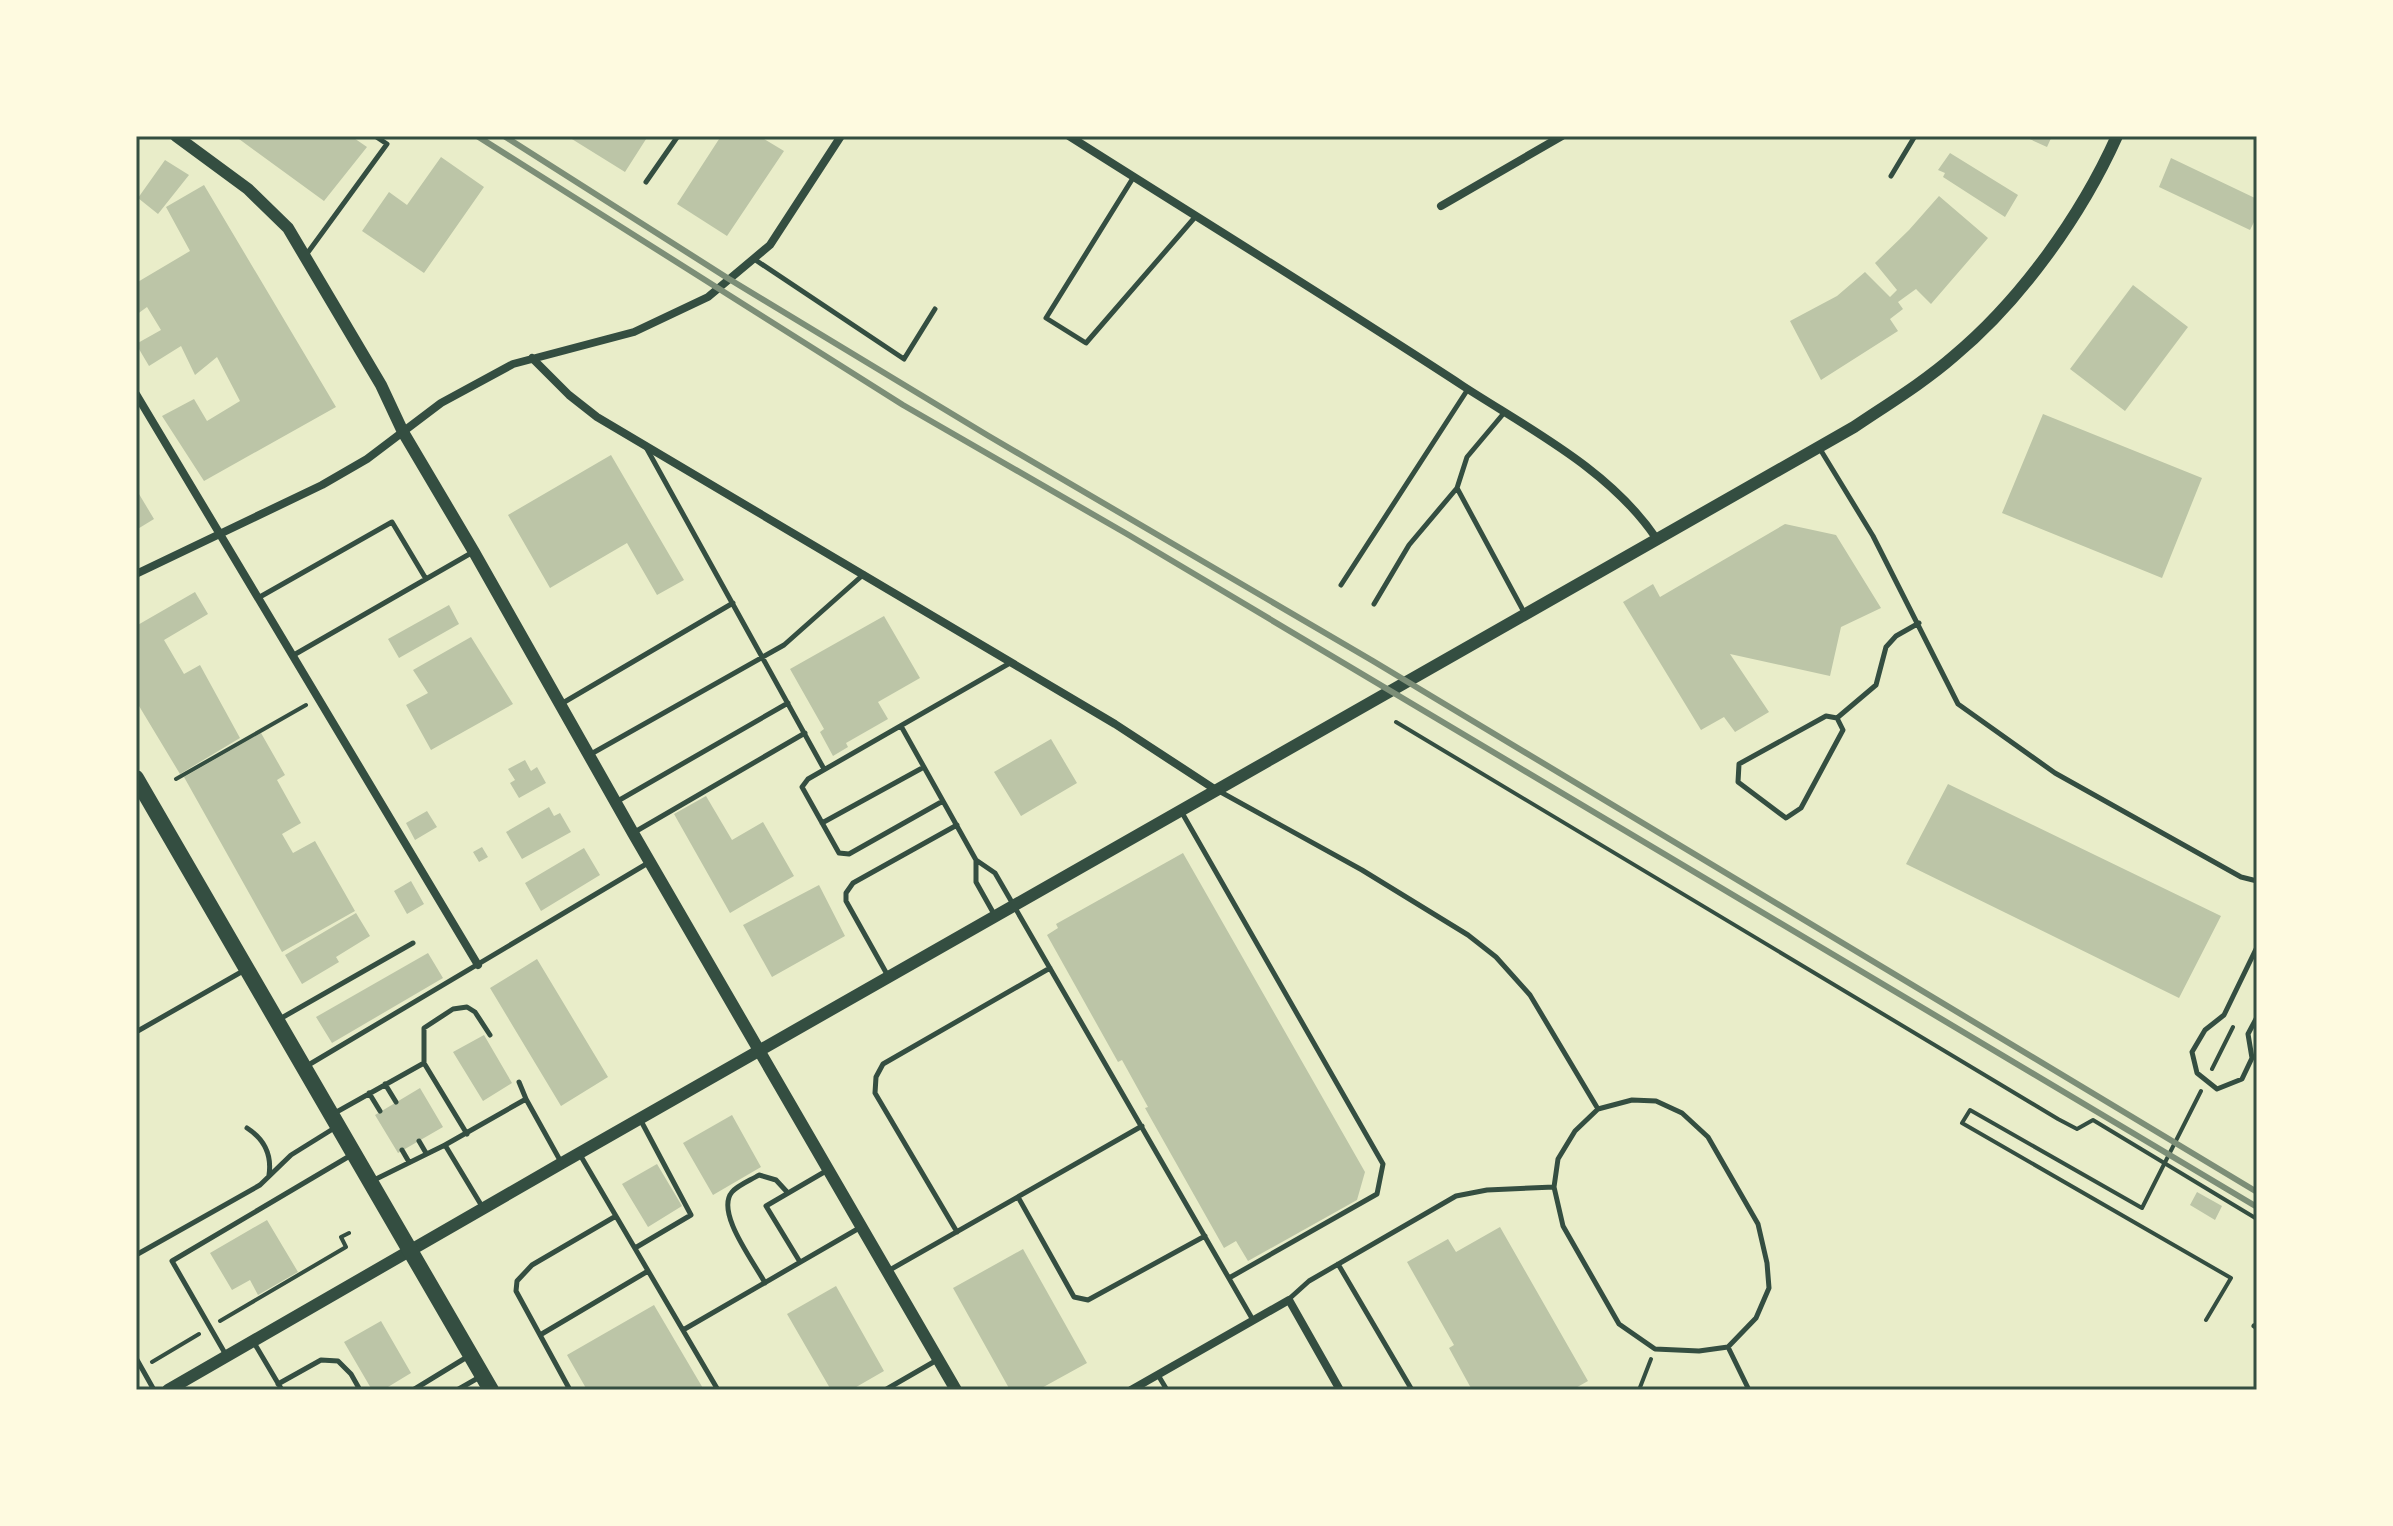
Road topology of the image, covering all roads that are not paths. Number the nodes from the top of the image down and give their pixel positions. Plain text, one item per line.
1 (176, 136) edge
2 (375, 136) edge
3 (678, 136) edge
4 (841, 136) edge
5 (1069, 136) edge
6 (1562, 136) edge
7 (1915, 136) edge
8 (2117, 136) edge
9 (1891, 176) dead end
10 (1134, 177) junction
11 (646, 182) dead end
12 (1441, 206) dead end
13 (1196, 216) junction
14 (305, 256) junction
15 (753, 259) junction
16 (935, 309) dead end
17 (532, 358) junction
18 (1468, 389) junction
19 (136, 394) edge
20 (139, 404) edge
21 (1504, 413) junction
22 (403, 432) junction
23 (644, 444) junction
24 (1819, 448) junction
25 (1457, 488) junction
26 (219, 534) junction
27 (1656, 538) junction
28 (474, 552) junction
29 (136, 574) edge
30 (864, 574) junction
31 (426, 579) junction
32 (1341, 585) dead end
33 (257, 599) junction
34 (733, 603) junction
35 (1374, 604) dead end
36 (1525, 613) junction
37 (1919, 623) junction
38 (292, 656) junction
39 (763, 657) junction
40 (1010, 663) junction
41 (788, 703) junction
42 (561, 704) junction
43 (1837, 718) junction
44 (901, 726) junction
45 (805, 733) junction
46 (590, 755) junction
47 (924, 767) junction
48 (825, 769) junction
49 (136, 778) edge
50 (1216, 790) junction
51 (943, 801) junction
52 (616, 802) junction
53 (1180, 810) junction
54 (822, 823) junction
55 (957, 825) junction
56 (633, 833) junction
57 (976, 860) junction
58 (650, 862) junction
59 (2257, 881) edge
60 (1014, 905) junction
61 (995, 916) junction
62 (413, 943) dead end
63 (2257, 947) edge
64 (478, 965) junction
65 (1050, 968) junction
66 (247, 969) junction
67 (888, 976) junction
68 (2257, 1017) edge
69 (277, 1020) junction
70 (136, 1032) edge
71 (490, 1035) dead end
72 (759, 1050) junction
73 (424, 1063) junction
74 (305, 1067) junction
75 (519, 1082) dead end
76 (385, 1084) junction
77 (369, 1093) junction
78 (526, 1099) junction
79 (396, 1102) dead end
80 (1598, 1109) junction
81 (380, 1111) dead end
82 (639, 1119) junction
83 (336, 1120) junction
84 (1142, 1126) junction
85 (247, 1128) dead end
86 (467, 1134) junction
87 (419, 1141) dead end
88 (445, 1145) junction
89 (402, 1150) dead end
90 (355, 1153) junction
91 (426, 1153) junction
92 (579, 1153) junction
93 (409, 1162) junction
94 (562, 1163) junction
95 (828, 1170) junction
96 (268, 1176) junction
97 (371, 1181) junction
98 (1554, 1187) junction
99 (788, 1193) junction
100 (1018, 1197) junction
101 (483, 1208) junction
102 (616, 1216) junction
103 (861, 1227) junction
104 (957, 1232) junction
105 (1205, 1236) junction
106 (635, 1248) junction
107 (411, 1249) junction
108 (136, 1255) edge
109 (800, 1262) junction
110 (1338, 1264) junction
111 (648, 1271) junction
112 (887, 1271) junction
113 (1229, 1278) junction
114 (765, 1283) junction
115 (1289, 1300) junction
116 (1254, 1321) junction
117 (683, 1330) junction
118 (540, 1335) junction
119 (253, 1340) junction
120 (1728, 1347) junction
121 (471, 1355) junction
122 (226, 1356) junction
123 (136, 1358) edge
124 (938, 1359) junction
125 (1158, 1375) junction
126 (487, 1383) edge
127 (280, 1387) edge
128 (154, 1390) edge
129 (168, 1390) edge
130 (360, 1390) edge
131 (413, 1390) edge
132 (457, 1390) edge
133 (570, 1390) edge
134 (718, 1390) edge
135 (885, 1390) edge
136 (956, 1390) edge
137 (1131, 1390) edge
138 (1167, 1390) edge
139 (1340, 1390) edge
140 (1412, 1390) edge
141 (1749, 1390) edge

1 - 14 street
2 - 14 lane
3 - 11 lane
4 - 15 street
5 - 10 street
6 - 12 street
7 - 9 lane
8 - 24 street
10 - 13 street
10 - 13 lane
13 - 18 street
14 - 22 street
15 - 16 lane
15 - 17 street
17 - 22 street
17 - 23 street
18 - 21 street
18 - 32 lane
19 - 20 street
20 - 26 street
21 - 25 lane
21 - 27 street
22 - 26 street
22 - 28 street
23 - 30 street
23 - 34 lane
24 - 27 street
24 - 37 lane
25 - 35 lane
25 - 36 lane
26 - 29 street
26 - 33 street
27 - 36 street
28 - 31 lane
28 - 42 street
30 - 39 lane
30 - 40 street
31 - 33 lane
31 - 38 lane
33 - 38 street
34 - 39 lane
34 - 42 lane
36 - 50 street
37 - 43 lane
37 - 59 lane
38 - 64 street
39 - 41 lane
39 - 46 lane
40 - 44 lane
40 - 50 street
41 - 45 lane
41 - 52 lane
42 - 46 street
43 - 43 lane
44 - 47 lane
44 - 48 lane
45 - 48 lane
45 - 56 lane
46 - 52 street
47 - 51 lane
47 - 54 lane
48 - 54 lane
49 - 66 main road
50 - 53 street
50 - 80 lane
51 - 54 lane
51 - 55 lane
52 - 56 street
53 - 60 street
53 - 113 lane
55 - 57 lane
55 - 67 lane
56 - 58 street
57 - 60 lane
57 - 61 lane
58 - 64 lane
58 - 72 street
60 - 61 street
60 - 65 lane
61 - 67 street
62 - 69 lane
63 - 68 lane
64 - 74 lane
65 - 84 lane
65 - 104 lane
66 - 69 main road
66 - 70 lane
67 - 72 street
69 - 74 main road
71 - 73 lane
72 - 82 street
72 - 95 street
73 - 76 lane
73 - 86 lane
74 - 83 main road
75 - 78 lane
76 - 77 lane
76 - 79 lane
77 - 81 lane
77 - 83 lane
78 - 86 lane
78 - 94 lane
80 - 98 lane
80 - 120 lane
82 - 92 street
82 - 106 lane
83 - 90 main road
83 - 96 lane
84 - 100 lane
84 - 105 lane
85 - 96 lane
86 - 88 lane
87 - 91 lane
88 - 91 lane
88 - 101 lane
89 - 93 lane
90 - 97 main road
90 - 122 lane
91 - 93 lane
92 - 94 street
92 - 102 lane
93 - 97 lane
94 - 101 street
95 - 99 lane
95 - 103 street
96 - 108 lane
97 - 107 main road
98 - 110 lane
98 - 120 lane
99 - 109 lane
99 - 114 lane
100 - 104 lane
100 - 105 lane
101 - 107 street
102 - 106 lane
102 - 118 lane
103 - 109 lane
103 - 112 street
104 - 112 lane
105 - 113 lane
106 - 111 lane
107 - 119 street
107 - 121 main road
109 - 114 lane
110 - 115 lane
110 - 140 lane
111 - 117 lane
111 - 118 lane
112 - 124 street
113 - 116 lane
114 - 117 lane
115 - 116 street
115 - 139 street
116 - 125 street
117 - 134 lane
118 - 133 lane
119 - 122 street
119 - 127 lane
120 - 141 lane
121 - 126 main road
121 - 131 lane
122 - 129 street
123 - 128 lane
124 - 135 lane
124 - 136 street
125 - 137 street
125 - 138 lane
126 - 132 lane
127 - 130 lane

